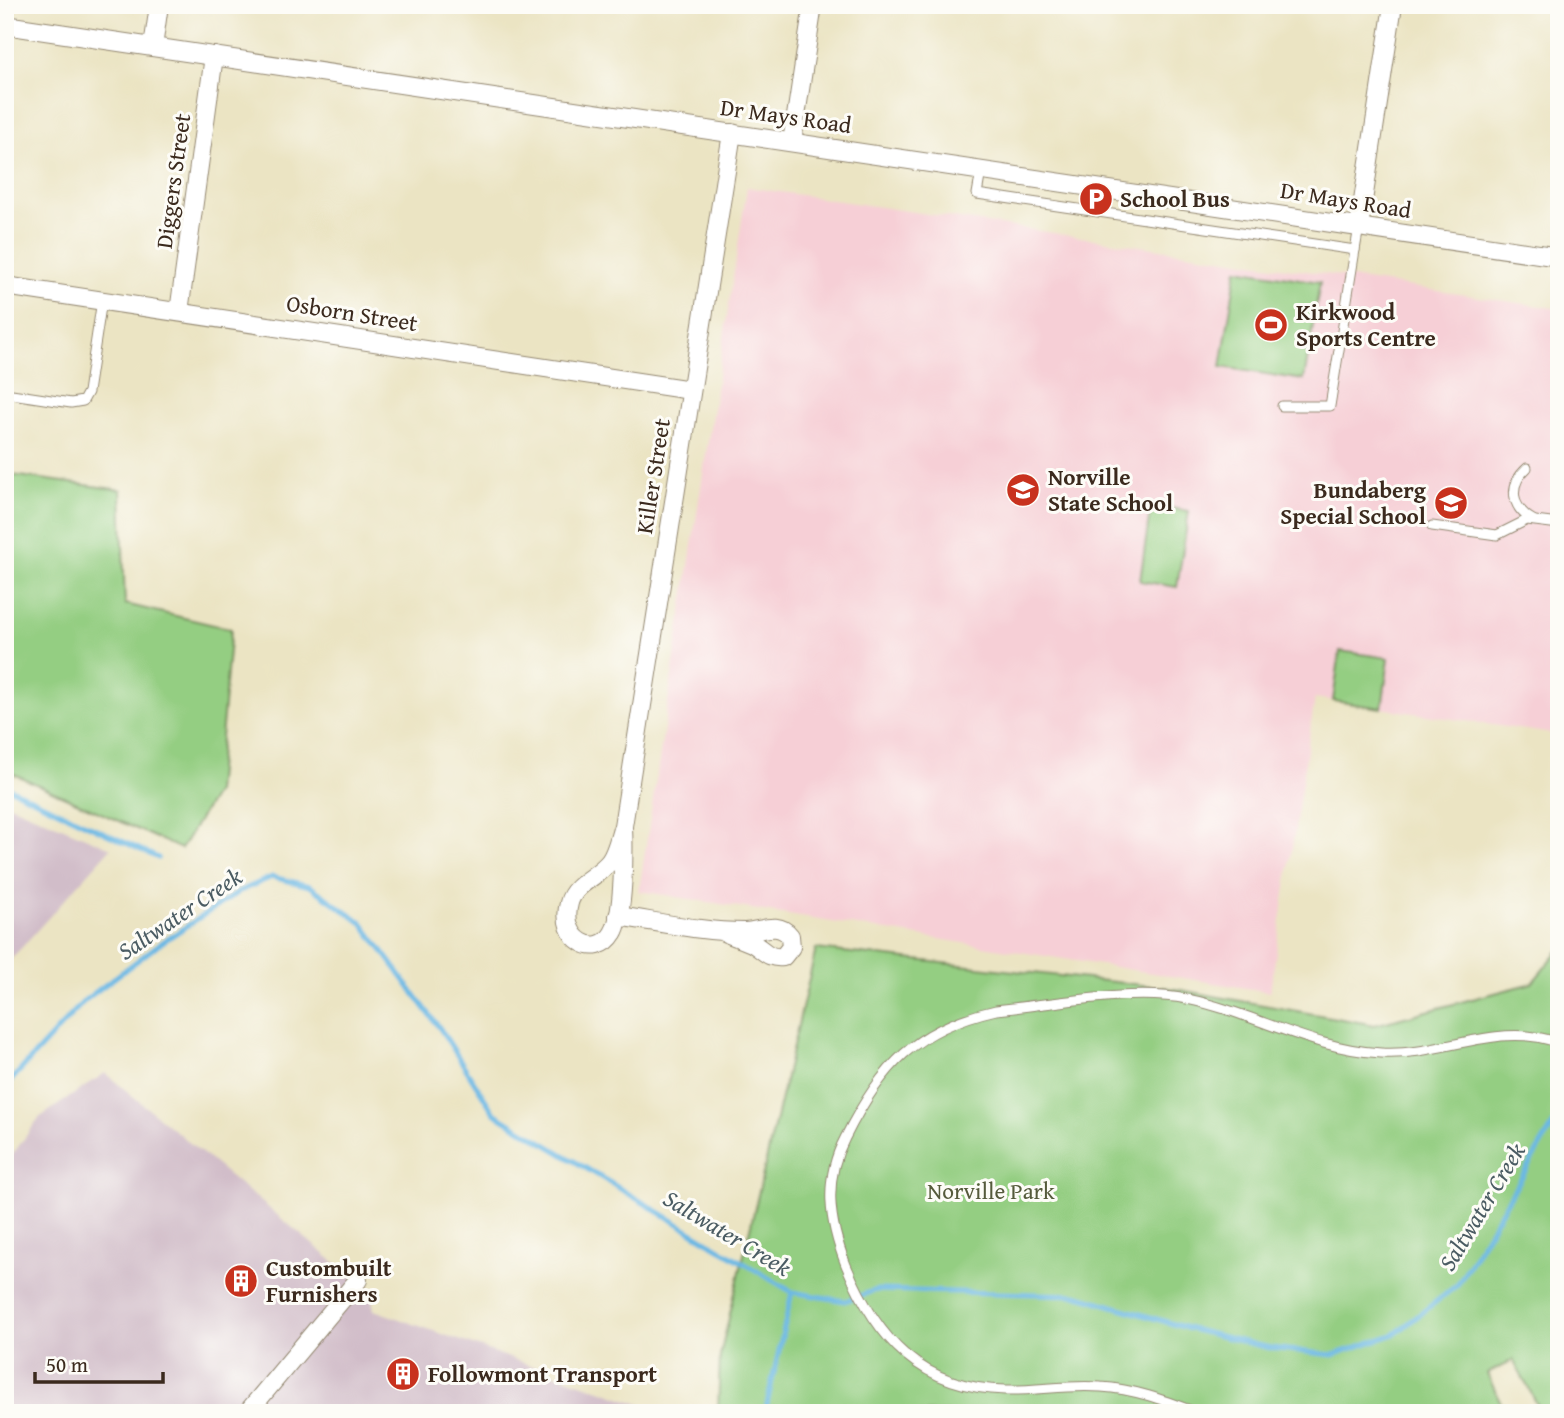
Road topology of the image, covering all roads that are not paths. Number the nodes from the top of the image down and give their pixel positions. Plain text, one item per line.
1 (159, 5) edge
2 (813, 5) edge
3 (1393, 5) edge
4 (5, 25) edge
5 (153, 47) junction
6 (215, 57) junction
7 (732, 133) junction
8 (792, 142) junction
9 (981, 170) junction
10 (1359, 227) junction
11 (1355, 250) junction
12 (1559, 257) edge
13 (5, 286) edge
14 (102, 300) junction
15 (179, 312) junction
16 (691, 390) junction
17 (5, 393) edge
18 (1282, 406) dead end
19 (1527, 468) dead end
20 (1533, 520) junction
21 (1559, 524) edge
22 (1432, 526) dead end
23 (623, 826) junction
24 (618, 916) junction
25 (724, 932) dead end
26 (1559, 1043) edge
27 (358, 1280) dead end
28 (247, 1413) edge
29 (1198, 1413) edge

1 - 5 street
2 - 8 street
3 - 10 street
4 - 5 street, Dr Mays Road
5 - 6 street, Dr Mays Road
6 - 7 street, Dr Mays Road
6 - 15 street, Diggers Street
7 - 8 street, Dr Mays Road
7 - 16 street, Killer Street
8 - 9 street, Dr Mays Road
9 - 10 street, Dr Mays Road
9 - 11 lane
10 - 11 lane
10 - 12 street, Dr Mays Road
11 - 18 lane
13 - 14 street, Osborn Street
14 - 15 street, Osborn Street
14 - 17 lane
15 - 16 street, Osborn Street
16 - 23 street, Killer Street
19 - 20 lane
20 - 21 lane
20 - 22 lane
23 - 24 street
23 - 24 street
24 - 25 street
26 - 29 lane
27 - 28 street

